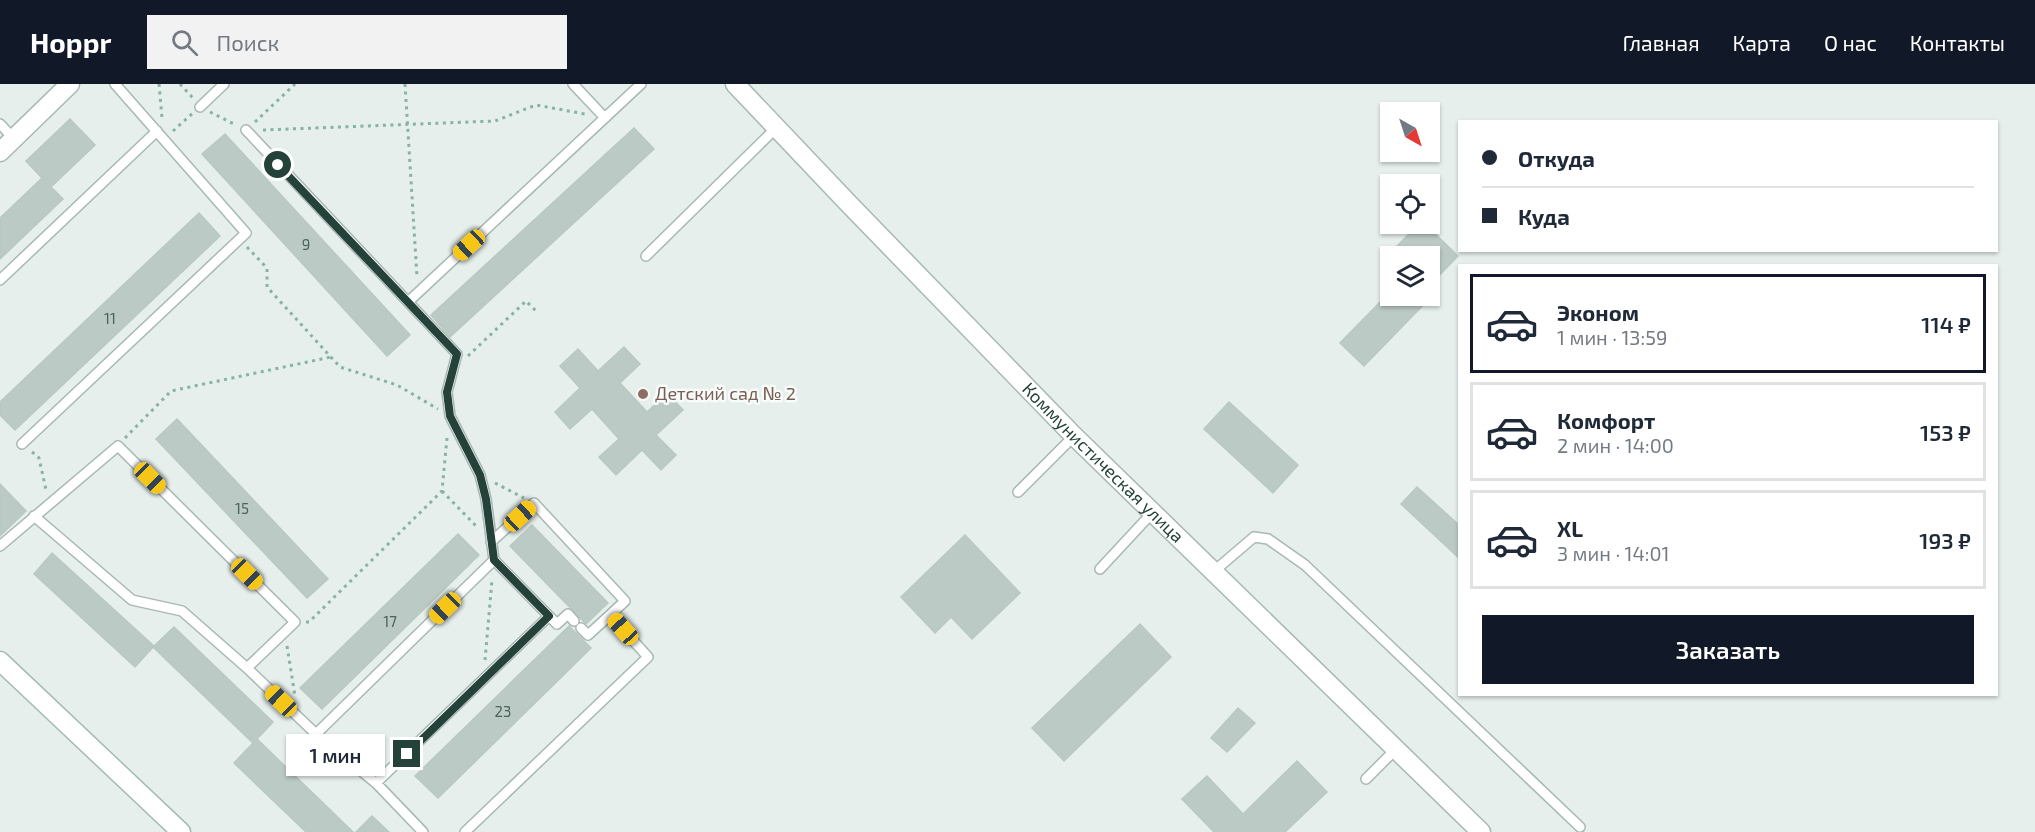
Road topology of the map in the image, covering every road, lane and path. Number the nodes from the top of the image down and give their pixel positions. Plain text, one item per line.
1 (70, 84) edge
2 (115, 84) edge
3 (159, 84) edge
4 (180, 84) edge
5 (224, 84) edge
6 (296, 84) edge
7 (405, 84) edge
8 (573, 84) edge
9 (642, 84) edge
10 (735, 84) edge
11 (200, 107) junction
12 (605, 118) junction
13 (0, 124) edge
14 (408, 126) junction
15 (776, 128) junction
16 (246, 130) junction
17 (157, 131) junction
18 (13, 138) junction
19 (164, 139) junction
20 (0, 152) edge
21 (240, 239) junction
22 (646, 256) dead end
23 (0, 280) edge
24 (418, 293) junction
25 (408, 302) junction
26 (538, 313) dead end
27 (331, 357) junction
28 (452, 371) junction
29 (450, 416) junction
30 (1074, 436) junction
31 (22, 444) joint
32 (118, 446) junction
33 (480, 475) junction
34 (442, 491) junction
35 (1018, 492) dead end
36 (50, 503) junction
37 (534, 503) junction
38 (1152, 513) junction
39 (34, 516) junction
40 (491, 542) junction
41 (0, 546) edge
42 (494, 560) junction
43 (1100, 569) dead end
44 (1213, 572) junction
45 (610, 615) junction
46 (549, 616) junction
47 (295, 622) junction
48 (284, 633) junction
49 (0, 661) edge
50 (247, 668) junction
51 (483, 679) junction
52 (298, 717) junction
53 (316, 734) junction
54 (1395, 750) junction
55 (1366, 779) dead end
56 (376, 783) junction
57 (1580, 827) dead end
58 (181, 832) edge
59 (423, 832) edge
60 (465, 832) edge
61 (1481, 832) edge

1 - 18 street
2 - 17 lane
3 - 19 path
4 - 11 path
5 - 11 lane
6 - 16 path
7 - 14 path
8 - 12 lane
9 - 12 lane
10 - 15 street, Коммунистическая улица
11 - 16 path
11 - 19 path
12 - 14 path
12 - 24 lane
13 - 18 lane
14 - 16 path
14 - 24 path
15 - 22 lane
15 - 30 street, Коммунистическая улица
16 - 25 lane
17 - 19 lane
17 - 23 lane
18 - 20 street
19 - 21 lane
21 - 27 path
21 - 31 lane
24 - 25 lane
25 - 28 lane
26 - 28 path
27 - 29 path
27 - 32 path
28 - 29 lane
29 - 33 lane
29 - 34 path
30 - 35 lane
30 - 38 street, Коммунистическая улица
31 - 36 path
32 - 36 lane
32 - 47 lane
33 - 37 path
33 - 40 lane
34 - 40 path
34 - 47 path
36 - 39 lane
37 - 40 lane
37 - 45 lane
38 - 43 lane
38 - 44 street, Коммунистическая улица
39 - 41 lane
39 - 50 lane
40 - 42 lane
42 - 46 lane
42 - 51 path
42 - 53 lane
44 - 54 street, Коммунистическая улица
44 - 57 lane
45 - 46 lane
45 - 60 lane
46 - 51 lane
47 - 48 lane
48 - 50 lane
48 - 52 path
49 - 58 street
50 - 52 lane
51 - 56 lane
52 - 53 lane
53 - 56 lane
54 - 55 lane
54 - 61 street, Коммунистическая улица
56 - 59 lane

